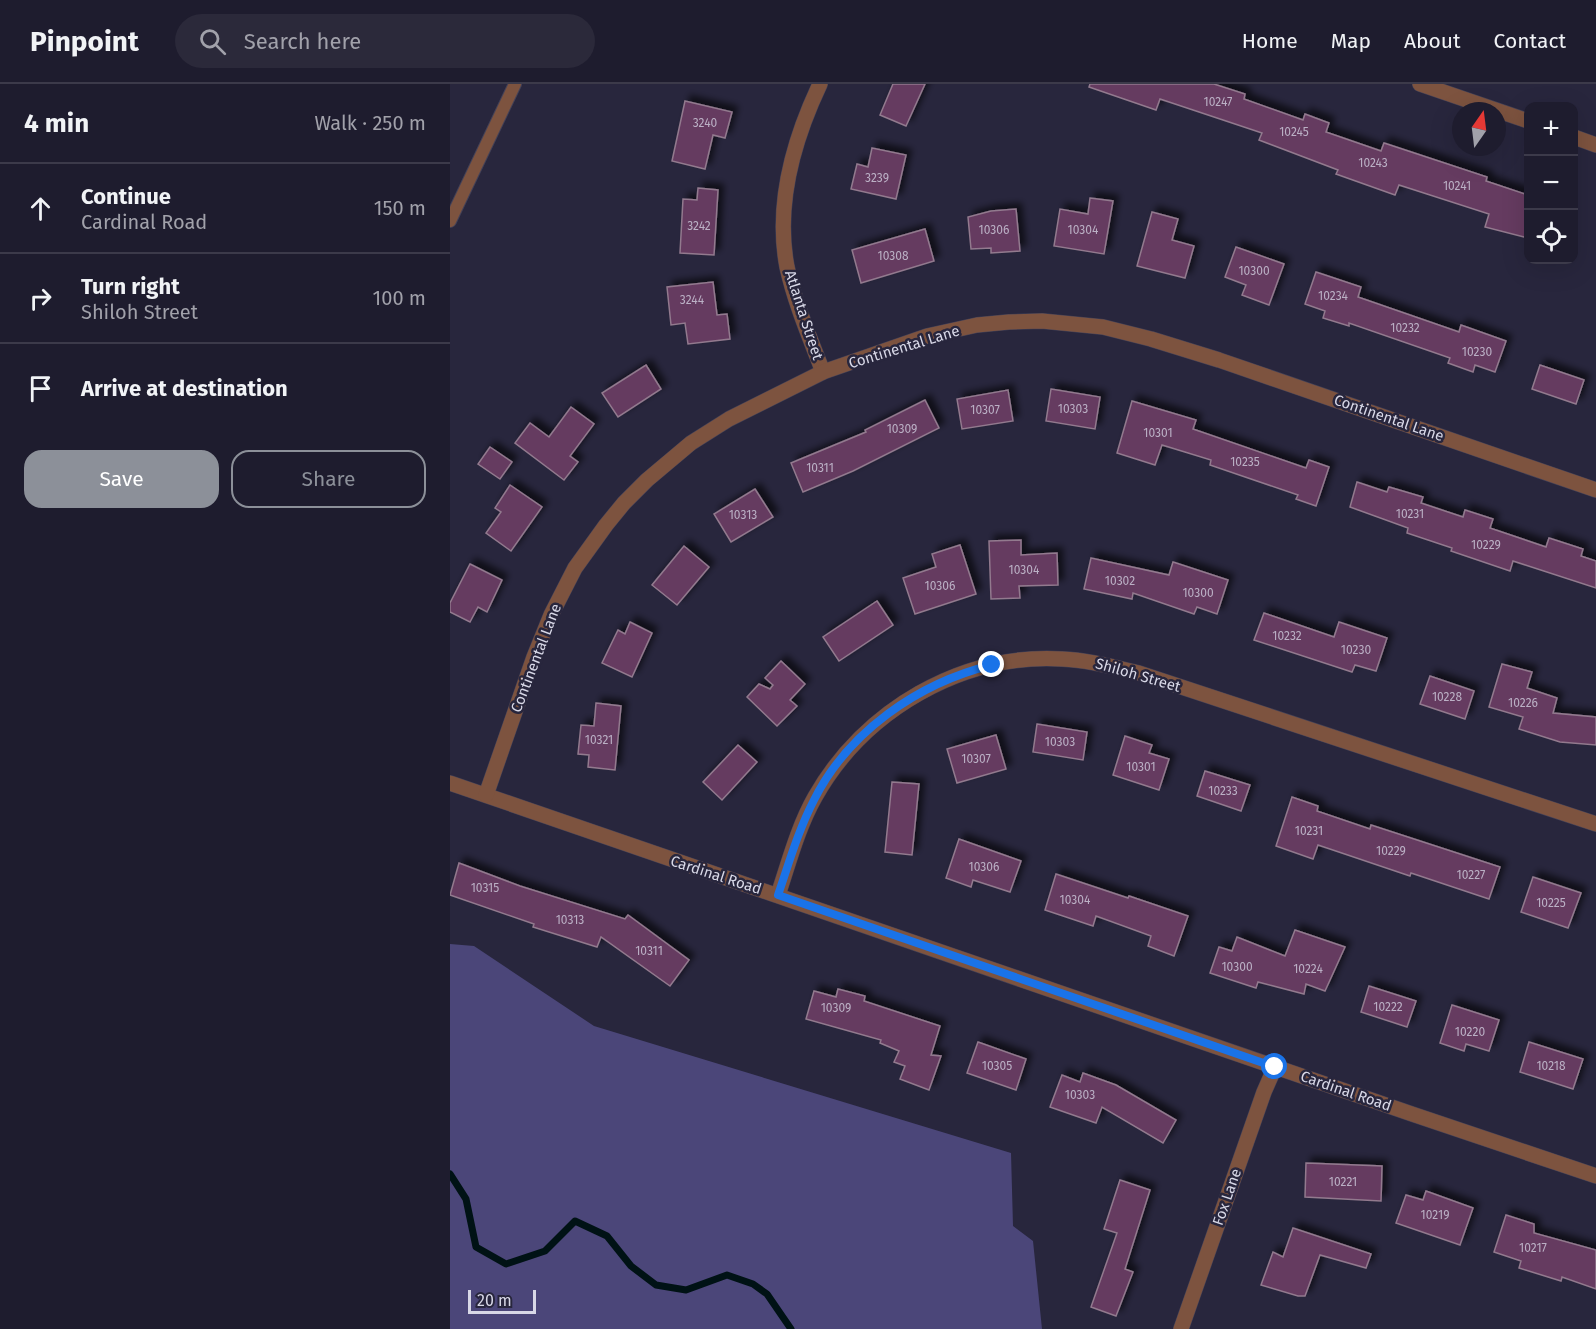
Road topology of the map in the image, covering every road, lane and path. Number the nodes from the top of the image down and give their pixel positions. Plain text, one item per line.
1 (515, 84) edge
2 (820, 84) edge
3 (1420, 84) edge
4 (1524, 121) edge
5 (1578, 138) edge
6 (1596, 145) edge
7 (450, 221) edge
8 (823, 372) junction
9 (1596, 490) edge
10 (450, 783) edge
11 (486, 795) junction
12 (1596, 824) edge
13 (778, 895) junction
14 (1275, 1067) junction
15 (1596, 1176) edge
16 (1181, 1329) edge

1 - 7 lane
2 - 8 street, Atlanta Street
3 - 4 street
5 - 6 street
8 - 9 street, Continental Lane
8 - 11 street, Continental Lane
10 - 11 street, Cardinal Road
11 - 13 street, Cardinal Road
12 - 13 street, Shiloh Street
13 - 14 street, Cardinal Road
14 - 15 street, Cardinal Road
14 - 16 street, Fox Lane

